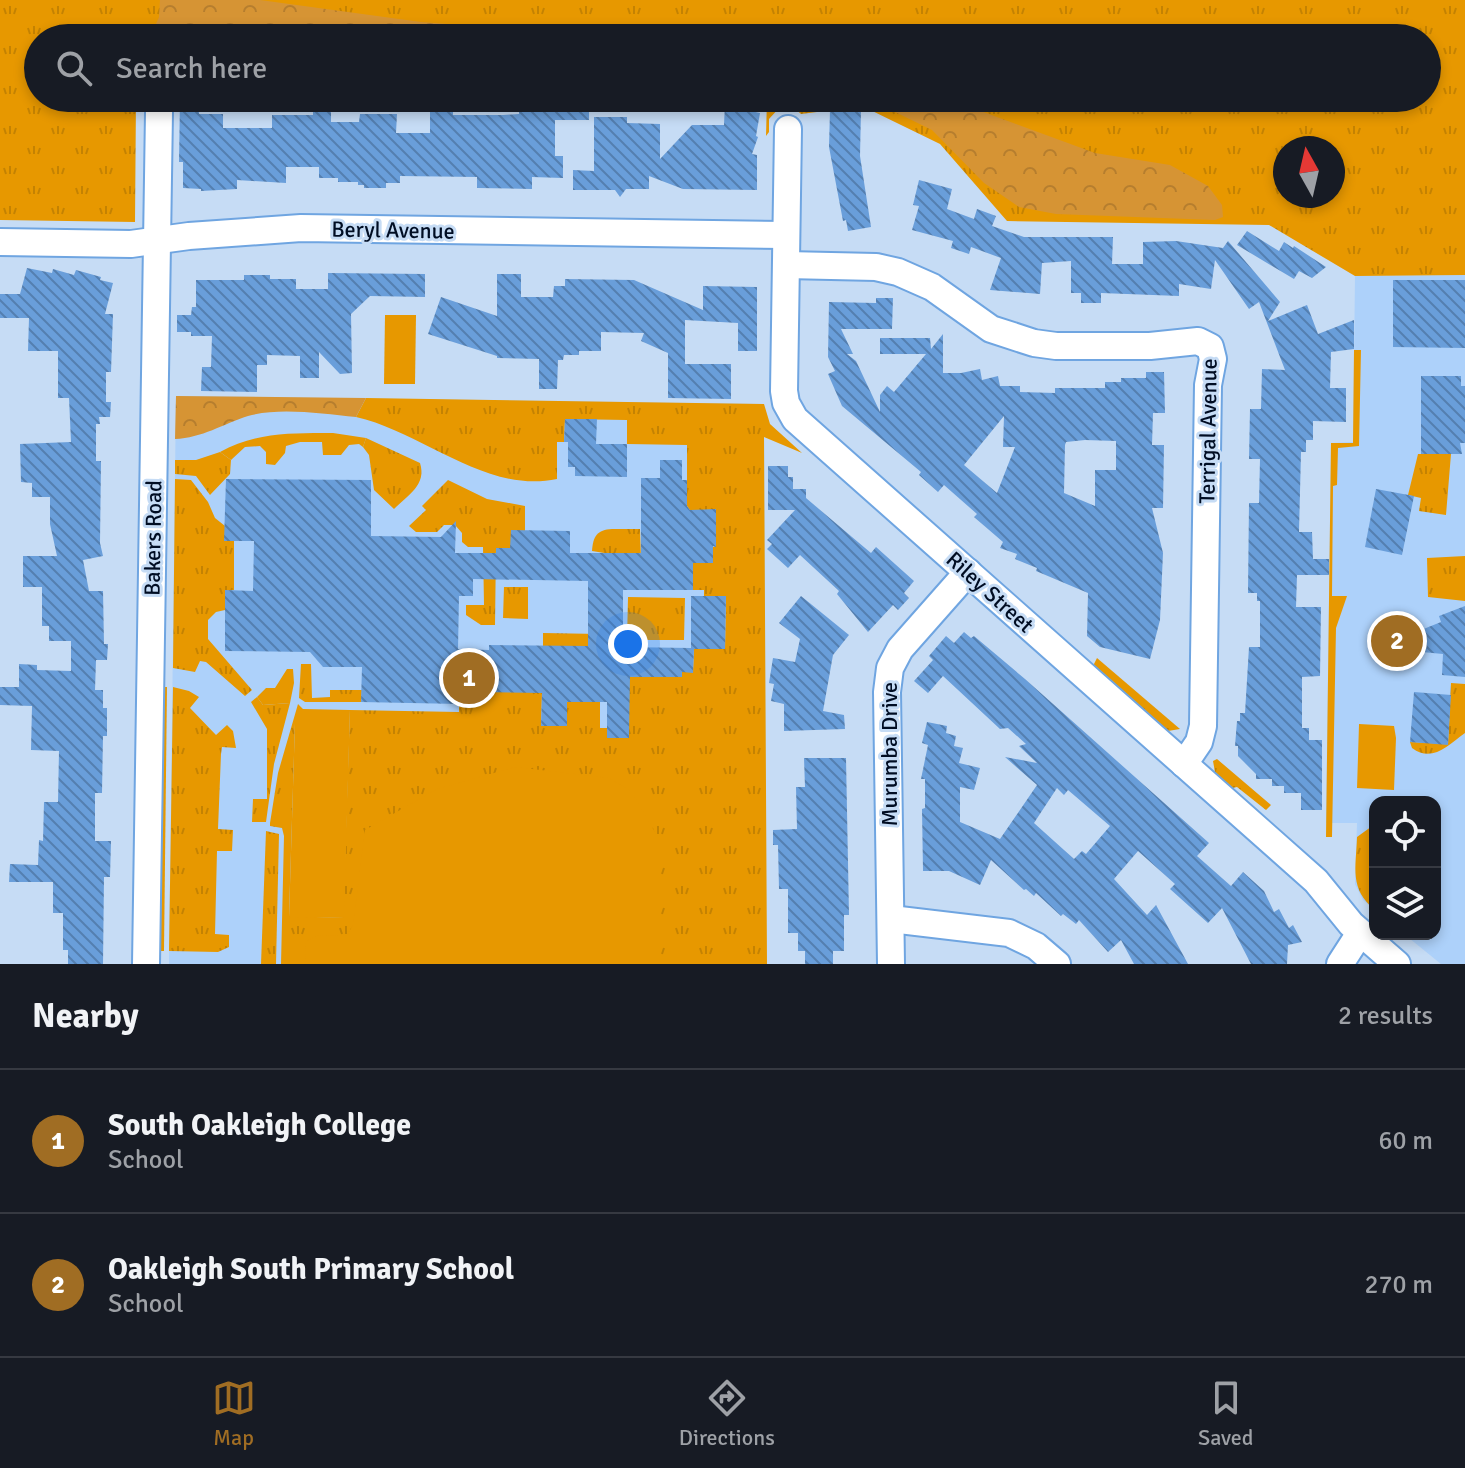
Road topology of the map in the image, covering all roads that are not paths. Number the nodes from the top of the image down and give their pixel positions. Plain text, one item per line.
1 (159, 112) dead end
2 (788, 129) dead end
3 (786, 235) junction
4 (156, 241) junction
5 (0, 242) edge
6 (786, 265) junction
7 (968, 572) junction
8 (1184, 764) junction
9 (891, 919) junction
10 (1360, 933) junction
11 (146, 964) edge
12 (891, 964) edge
13 (1057, 964) edge
14 (1340, 964) edge
15 (1397, 964) edge

1 - 4 street, Bakers Road
2 - 3 street, Riley Street
3 - 4 street, Beryl Avenue
3 - 6 street, Riley Street
4 - 5 street, Beryl Avenue
4 - 11 street, Bakers Road
6 - 7 street, Riley Street
6 - 8 street, Terrigal Avenue
7 - 8 street, Riley Street
7 - 9 street, Murumba Drive
8 - 10 street, Riley Street
9 - 12 street, Murumba Drive
9 - 13 street
10 - 14 street
10 - 15 street, Riley Street

